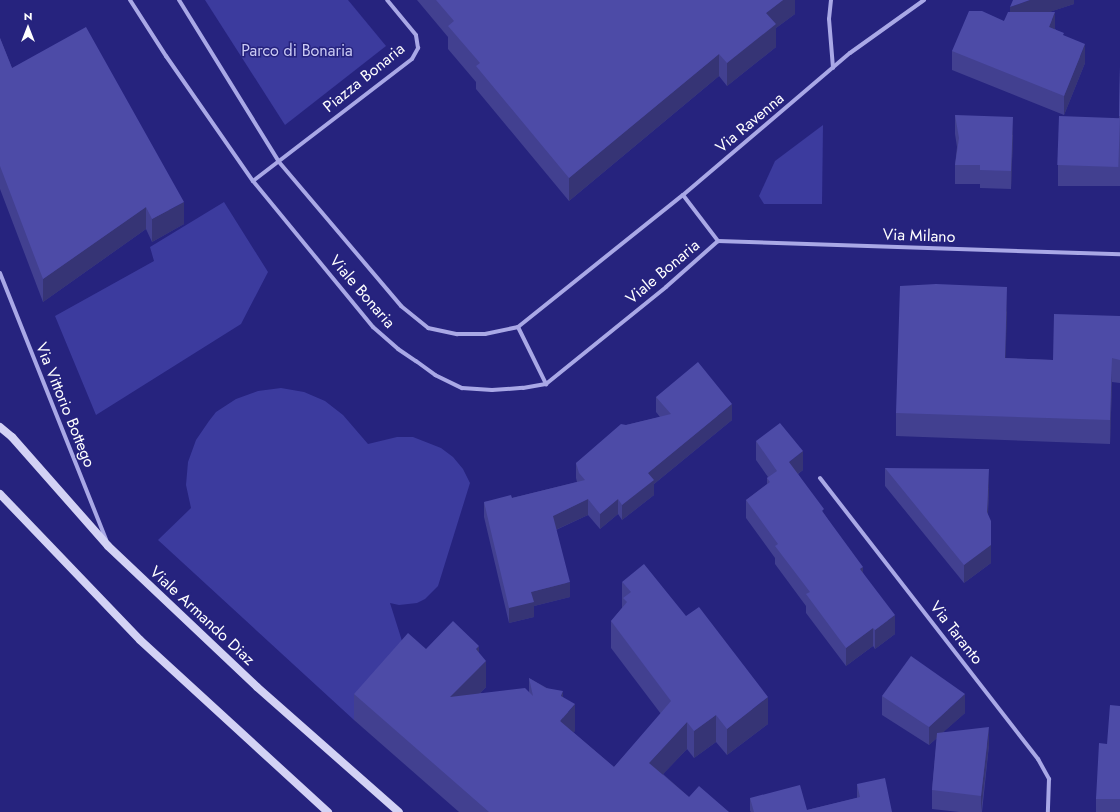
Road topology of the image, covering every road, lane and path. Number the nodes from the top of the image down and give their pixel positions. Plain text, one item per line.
1 (130, 0) edge
2 (179, 0) edge
3 (387, 0) edge
4 (831, 0) edge
5 (924, 0) edge
6 (833, 68) junction
7 (279, 162) junction
8 (253, 181) junction
9 (682, 195) junction
10 (718, 241) junction
11 (1120, 254) edge
12 (0, 273) edge
13 (518, 326) junction
14 (546, 384) junction
15 (0, 427) edge
16 (820, 478) dead end
17 (0, 494) edge
18 (108, 546) junction
19 (328, 812) edge
20 (399, 812) edge
21 (1048, 812) edge

1 - 8 street, Viale Bonaria
2 - 7 street, Viale Bonaria
3 - 7 street, Piazza Bonaria
4 - 6 street
5 - 6 street, Via Ravenna
6 - 9 street, Via Ravenna
7 - 8 street
7 - 13 street, Viale Bonaria
8 - 14 street, Viale Bonaria
9 - 10 street, Viale Bonaria
9 - 13 street, Viale Bonaria
10 - 11 street, Via Milano
10 - 14 street, Viale Bonaria
12 - 18 street, Via Vittorio Bottego
13 - 14 street
15 - 18 main road, Viale Armando Diaz
16 - 21 street, Via Taranto
17 - 19 main road
18 - 20 main road, Viale Armando Diaz

